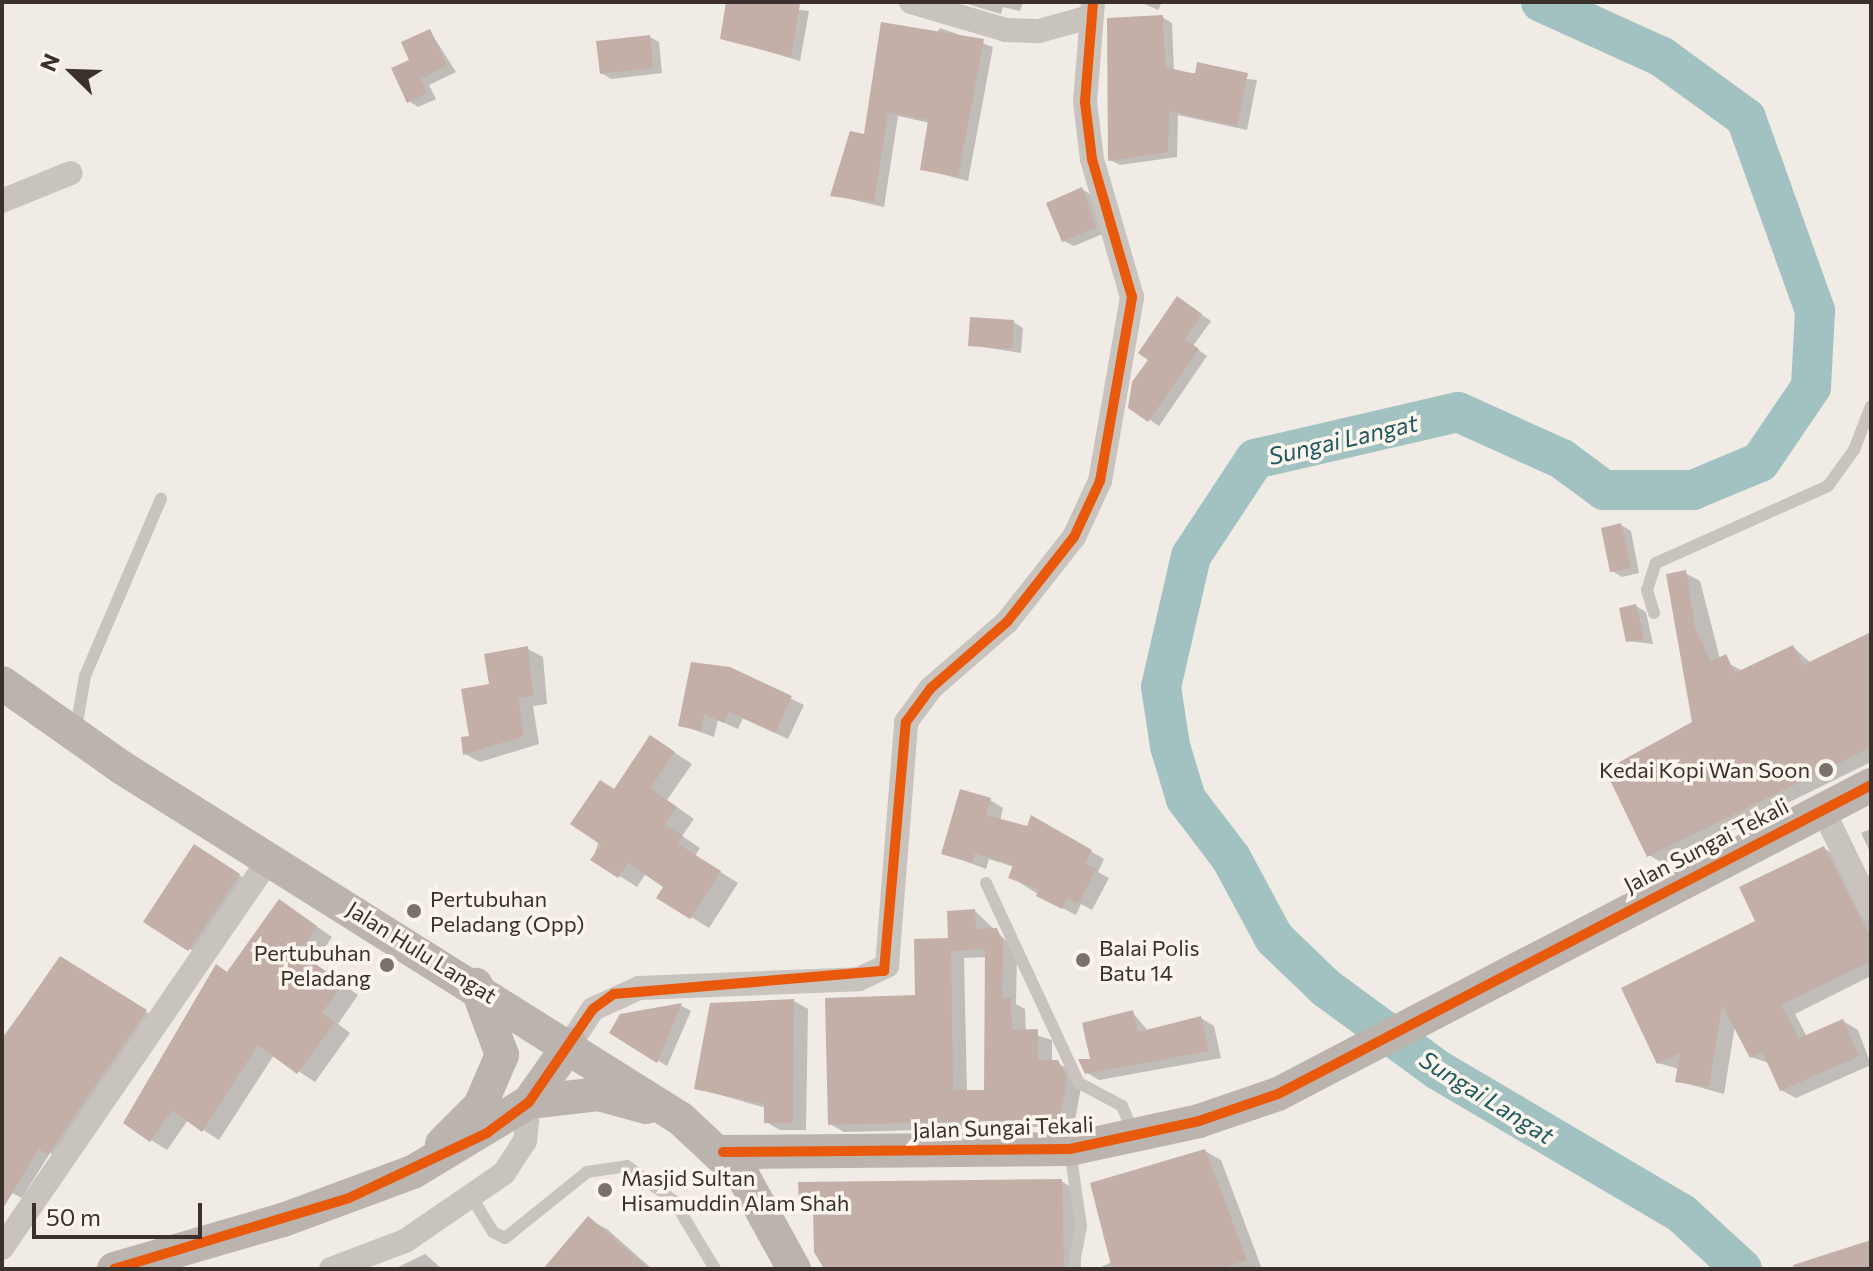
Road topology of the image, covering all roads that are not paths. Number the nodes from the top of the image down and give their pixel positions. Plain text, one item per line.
1 (911, 2) edge
2 (1091, 10) edge
3 (71, 173) dead end
4 (2, 201) edge
5 (1871, 406) edge
6 (161, 499) dead end
7 (1654, 613) dead end
8 (2, 683) edge
9 (75, 736) junction
10 (1871, 785) edge
11 (1822, 808) junction
12 (271, 857) junction
13 (986, 883) dead end
14 (1871, 909) edge
15 (476, 985) junction
16 (570, 1044) junction
17 (529, 1102) junction
18 (1136, 1139) junction
19 (1070, 1149) junction
20 (723, 1152) junction
21 (413, 1172) junction
22 (471, 1196) junction
23 (2, 1248) edge
24 (114, 1269) edge
25 (331, 1269) edge
26 (715, 1269) edge
27 (794, 1269) edge
28 (1073, 1269) edge

1 - 2 street
2 - 16 street
3 - 4 street
5 - 7 lane
6 - 9 lane
8 - 9 street, Jalan Hulu Langat
9 - 12 street, Jalan Hulu Langat
10 - 11 street, Jalan Sungai Tekali
11 - 14 street
11 - 18 street, Jalan Sungai Tekali
12 - 15 street, Jalan Hulu Langat
12 - 23 street
13 - 18 lane
15 - 16 street, Jalan Hulu Langat
15 - 21 street
16 - 17 street
16 - 20 street, Jalan Hulu Langat
17 - 20 street
17 - 21 street
17 - 22 street
18 - 19 street, Jalan Sungai Tekali
19 - 20 street, Jalan Sungai Tekali
19 - 28 lane
20 - 27 street, Jalan Hulu Langat
21 - 24 street
22 - 25 street
22 - 26 lane

